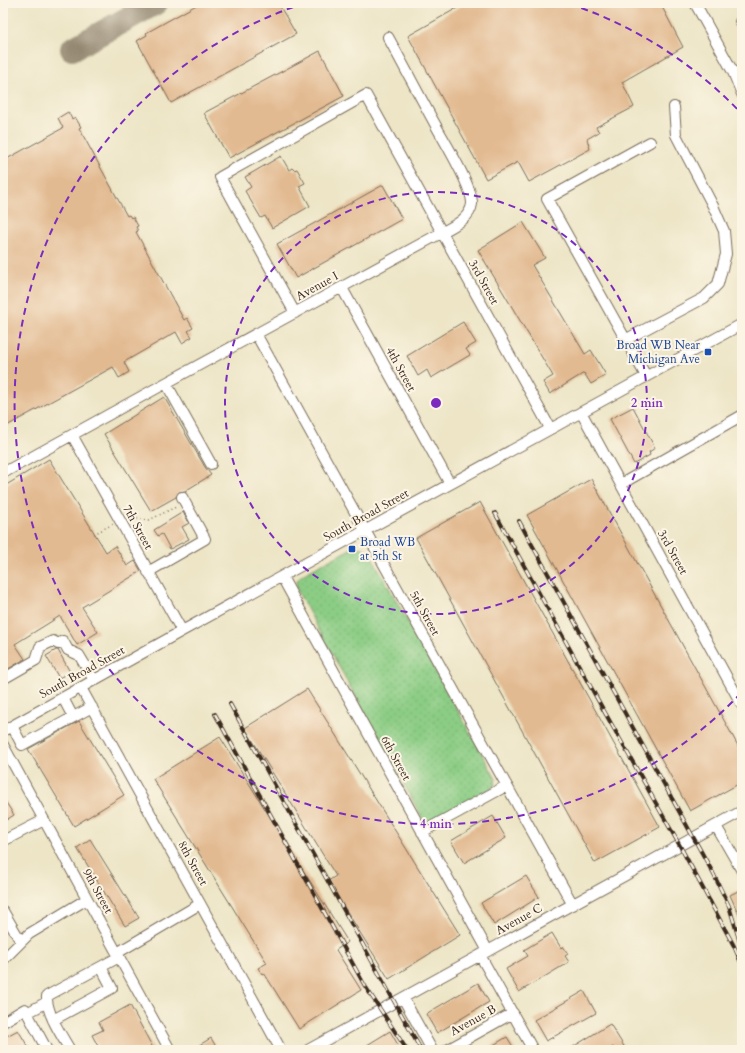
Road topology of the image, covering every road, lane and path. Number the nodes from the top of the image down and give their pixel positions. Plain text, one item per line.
1 (694, 3) edge
2 (388, 37) dead end
3 (742, 67) edge
4 (733, 72) junction
5 (742, 84) edge
6 (742, 94) edge
7 (674, 107) dead end
8 (650, 142) dead end
9 (442, 233) junction
10 (342, 288) junction
11 (295, 313) junction
12 (742, 324) edge
13 (256, 334) junction
14 (625, 340) junction
15 (646, 376) junction
16 (166, 383) junction
17 (581, 412) junction
18 (742, 417) edge
19 (550, 428) junction
20 (72, 435) junction
21 (211, 464) dead end
22 (3, 473) edge
23 (450, 484) junction
24 (621, 484) junction
25 (183, 500) joint
26 (120, 521) junction
27 (365, 531) junction
28 (94, 534) dead end
29 (148, 572) junction
30 (282, 577) junction
31 (182, 631) junction
32 (3, 679) edge
33 (94, 680) junction
34 (82, 688) junction
35 (63, 698) junction
36 (742, 704) edge
37 (92, 707) junction
38 (73, 717) junction
39 (7, 729) edge
40 (3, 745) edge
41 (506, 786) junction
42 (742, 811) edge
43 (44, 820) junction
44 (716, 826) junction
45 (422, 832) junction
46 (3, 841) edge
47 (742, 872) edge
48 (87, 899) junction
49 (200, 904) junction
50 (573, 905) junction
51 (3, 910) edge
52 (21, 942) junction
53 (484, 953) junction
54 (118, 955) junction
55 (3, 960) edge
56 (101, 967) junction
57 (403, 998) junction
58 (47, 1002) junction
59 (27, 1013) junction
60 (513, 1013) junction
61 (53, 1020) junction
62 (3, 1022) edge
63 (47, 1050) edge
64 (70, 1050) edge
65 (170, 1050) edge
66 (281, 1050) edge
67 (308, 1050) edge
68 (432, 1050) edge
69 (447, 1050) edge
70 (533, 1050) edge

1 - 4 street
2 - 9 street, Avenue I
3 - 4 street
4 - 5 street
4 - 6 street
7 - 14 street
8 - 14 street
9 - 10 street, Avenue I
9 - 11 street, 3rd Street
9 - 19 street, 3rd Street
10 - 11 street, Avenue I
10 - 23 street, 4th Street
11 - 13 street, Avenue I
12 - 15 street, South Broad Street
13 - 16 street, Avenue I
13 - 27 street, 5th Street
14 - 15 street
15 - 17 street, South Broad Street
16 - 20 street, Avenue I
16 - 21 street
17 - 19 street, South Broad Street
17 - 24 street, 3rd Street
18 - 24 street
19 - 23 street, South Broad Street
20 - 22 street, Avenue I
20 - 26 street, 7th Street
23 - 27 street, South Broad Street
24 - 36 street, 3rd Street
25 - 26 path
25 - 29 street
26 - 28 path
26 - 29 street, 7th Street
27 - 30 street, South Broad Street
27 - 41 street, 5th Street
29 - 31 street, 7th Street
30 - 31 street, South Broad Street
30 - 45 street, 6th Street
31 - 33 street, South Broad Street
32 - 33 street
33 - 34 street, South Broad Street
34 - 35 street, South Broad Street
34 - 37 street, 8th Street
35 - 38 street
35 - 39 street, South Broad Street
37 - 38 street
37 - 49 street, 8th Street
38 - 39 street
40 - 43 street, 9th Street
41 - 45 street
41 - 50 street, 5th Street
42 - 44 street, Avenue C
43 - 46 street
43 - 48 street, 9th Street
44 - 47 street
44 - 50 street, Avenue C
45 - 53 street, 6th Street
48 - 52 street
48 - 54 street, 9th Street
49 - 54 street
49 - 66 street, 8th Street
50 - 53 street, Avenue C
51 - 52 street
52 - 55 street
53 - 57 street, Avenue C
53 - 60 street, 6th Street
54 - 56 street
54 - 65 street, 9th Street
56 - 58 street
56 - 61 street
57 - 67 street, Avenue C
57 - 68 street
58 - 59 street
58 - 61 street
59 - 62 street
59 - 63 street
60 - 69 street, Avenue B
60 - 70 street, 6th Street
61 - 64 street

